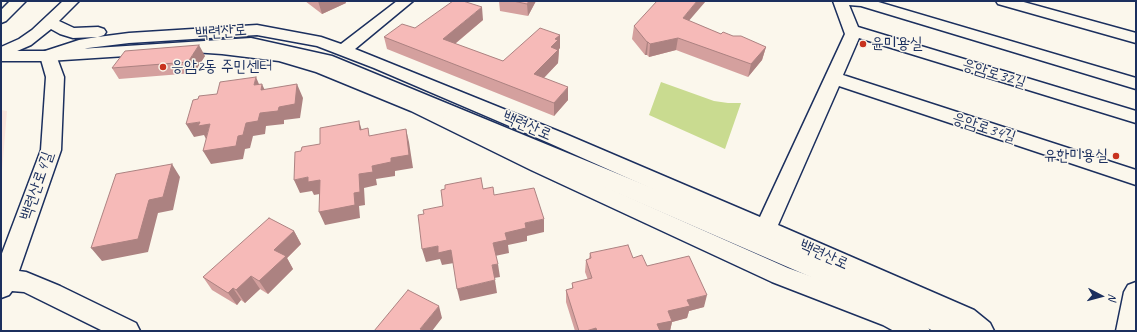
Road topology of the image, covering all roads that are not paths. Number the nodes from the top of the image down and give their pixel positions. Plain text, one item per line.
1 (19, 1) edge
2 (72, 1) edge
3 (406, 1) edge
4 (840, 1) edge
5 (850, 1) edge
6 (1003, 1) edge
7 (1, 18) edge
8 (49, 22) junction
9 (851, 30) junction
10 (1136, 38) edge
11 (184, 41) junction
12 (343, 50) junction
13 (1, 54) edge
14 (48, 56) junction
15 (833, 78) junction
16 (1136, 84) edge
17 (1136, 117) edge
18 (1136, 178) edge
19 (765, 230) junction
20 (2, 284) edge
21 (1136, 292) edge
22 (127, 331) edge
23 (917, 331) edge
24 (956, 331) edge
25 (981, 331) edge
26 (1129, 331) edge

1 - 7 street
2 - 8 street
3 - 12 street
4 - 9 street
5 - 16 street
6 - 10 street
8 - 11 street
8 - 13 street
9 - 15 street
9 - 17 street, 응암로32길
11 - 12 street, 백련산로
11 - 14 main road, 백련산로
11 - 23 street, 백련산로
11 - 24 main road, 백련산로
12 - 19 street, 백련산로
13 - 14 main road, 백련산로
14 - 20 street, 백련산로4길
15 - 18 street, 응암로34길
15 - 19 street
19 - 25 street, 백련산로
20 - 22 street
21 - 26 street

